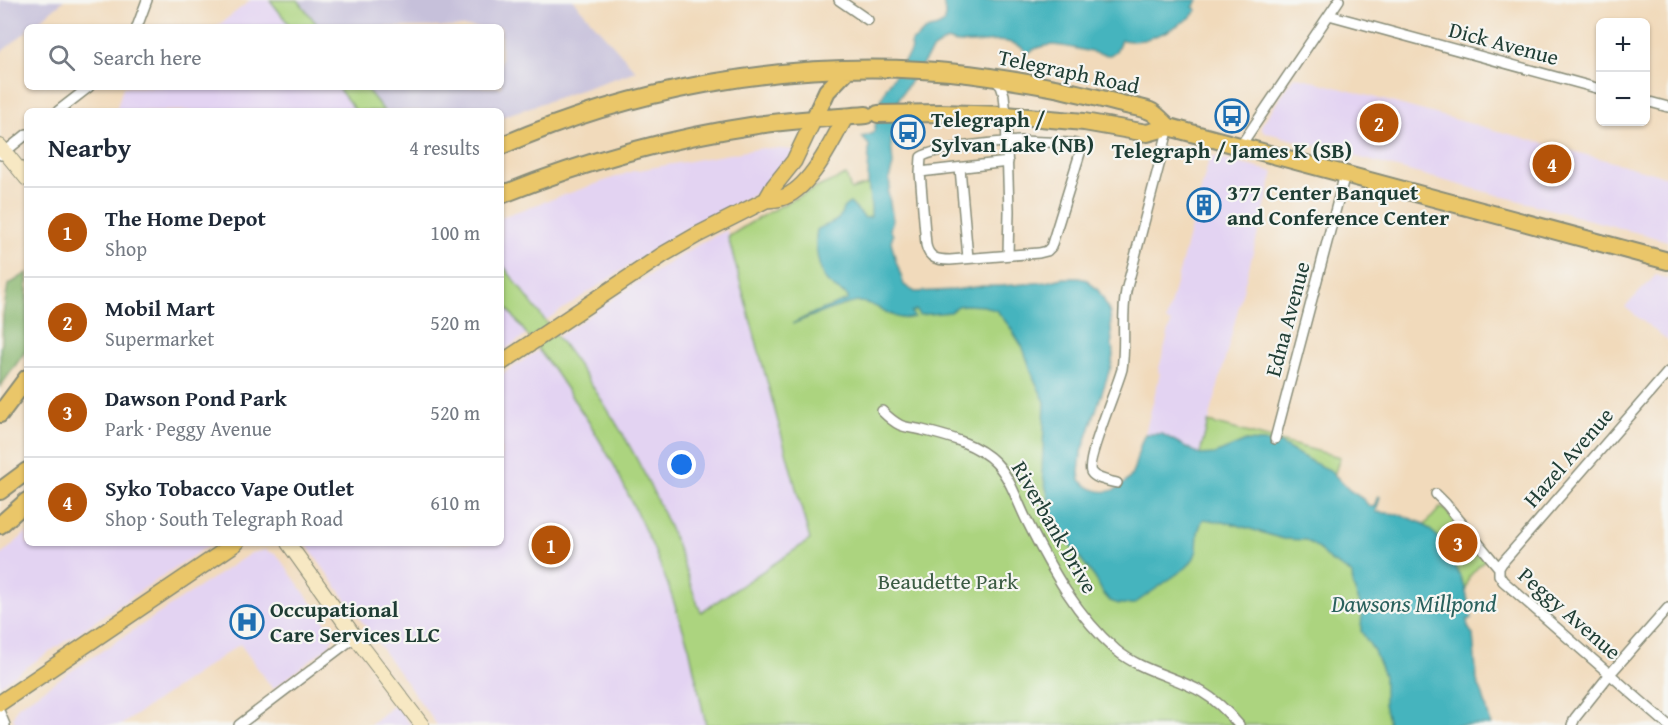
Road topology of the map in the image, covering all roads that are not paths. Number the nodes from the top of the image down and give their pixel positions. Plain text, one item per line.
1 (147, 0) edge
2 (839, 0) edge
3 (1339, 0) edge
4 (1329, 15) junction
5 (868, 20) dead end
6 (139, 24) edge
7 (848, 69) junction
8 (993, 77) junction
9 (1596, 88) edge
10 (85, 90) edge
11 (1650, 102) edge
12 (1668, 107) edge
13 (62, 108) edge
14 (1006, 115) junction
15 (846, 117) junction
16 (814, 119) junction
17 (1169, 127) junction
18 (24, 136) edge
19 (1007, 141) junction
20 (506, 142) edge
21 (1241, 146) junction
22 (1, 151) edge
23 (1008, 162) junction
24 (960, 168) junction
25 (920, 172) junction
26 (1345, 174) junction
27 (24, 176) edge
28 (504, 194) edge
29 (766, 200) junction
30 (1008, 255) junction
31 (968, 258) junction
32 (1668, 261) edge
33 (504, 361) edge
34 (1668, 372) edge
35 (24, 382) edge
36 (882, 411) dead end
37 (0, 414) edge
38 (1275, 439) dead end
39 (24, 473) edge
40 (1117, 483) dead end
41 (0, 491) edge
42 (1436, 495) dead end
43 (24, 504) edge
44 (0, 525) edge
45 (232, 546) edge
46 (290, 546) edge
47 (1499, 568) junction
48 (1668, 608) edge
49 (355, 637) junction
50 (1610, 674) junction
51 (0, 703) edge
52 (0, 713) edge
53 (1668, 724) edge
54 (5, 725) edge
55 (239, 725) edge
56 (423, 725) edge
57 (1239, 725) edge
58 (1572, 725) edge

1 - 6 street
2 - 5 street
3 - 4 street
4 - 9 street, Dick Avenue
4 - 21 street
7 - 8 highway, Telegraph Road
7 - 16 highway
7 - 20 highway, Telegraph Road
8 - 14 street
8 - 17 highway, Telegraph Road
10 - 13 street
11 - 12 street
14 - 15 highway, Telegraph Road
14 - 17 highway, Telegraph Road
14 - 19 street
15 - 16 highway, Telegraph Road
15 - 29 main road
16 - 28 highway, Telegraph Road
16 - 29 main road
17 - 21 highway
17 - 40 street
18 - 22 street
19 - 23 street
19 - 25 street
19 - 30 street
21 - 26 highway
22 - 27 main road
23 - 24 street
23 - 30 street
24 - 25 street
24 - 31 street
25 - 31 street
26 - 32 highway
26 - 38 street, Edna Avenue
29 - 33 main road
30 - 31 street
34 - 47 street, Hazel Avenue
35 - 37 highway
36 - 57 street, Riverbank Drive
39 - 41 highway
42 - 47 street, Peggy Avenue
43 - 44 highway
45 - 51 main road
46 - 49 main road
47 - 50 street, Peggy Avenue
48 - 50 street
49 - 55 street
49 - 56 main road
50 - 53 street, Peggy Avenue
50 - 58 street
52 - 54 street

